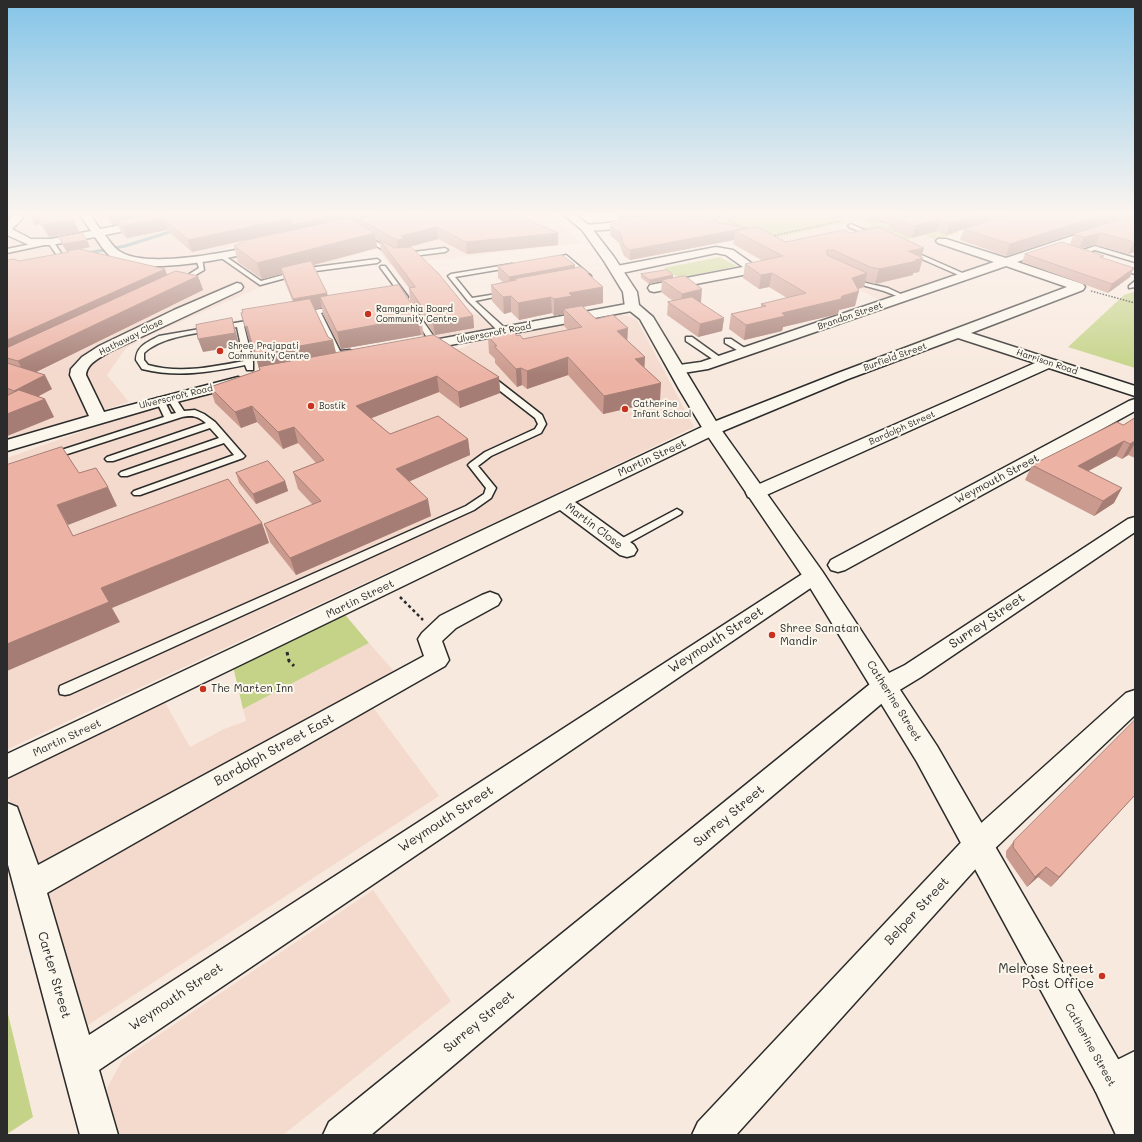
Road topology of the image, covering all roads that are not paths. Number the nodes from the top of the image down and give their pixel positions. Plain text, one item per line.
1 (202, 268) edge
2 (239, 268) edge
3 (321, 268) edge
4 (384, 268) edge
5 (495, 268) edge
6 (579, 268) edge
7 (625, 268) edge
8 (750, 268) edge
9 (947, 268) edge
10 (988, 268) edge
11 (1024, 268) edge
12 (1124, 268) edge
13 (617, 270) joint
14 (1135, 272) edge
15 (845, 275) edge
16 (965, 276) junction
17 (583, 279) edge
18 (171, 286) edge
19 (237, 287) dead end
20 (654, 288) dead end
21 (515, 292) edge
22 (904, 297) junction
23 (470, 300) junction
24 (346, 306) edge
25 (632, 307) junction
26 (317, 311) junction
27 (294, 315) edge
28 (263, 320) edge
29 (240, 324) junction
30 (503, 331) junction
31 (958, 333) junction
32 (689, 339) dead end
33 (728, 341) dead end
34 (413, 343) edge
35 (440, 343) junction
36 (456, 352) edge
37 (745, 352) junction
38 (363, 354) joint
39 (720, 360) junction
40 (1048, 363) junction
41 (328, 364) edge
42 (252, 369) junction
43 (677, 369) junction
44 (480, 371) edge
45 (1135, 391) edge
46 (165, 399) junction
47 (1135, 404) edge
48 (181, 414) junction
49 (169, 418) junction
50 (99, 419) junction
51 (212, 424) junction
52 (712, 429) junction
53 (225, 439) junction
54 (7, 446) edge
55 (110, 459) dead end
56 (42, 460) edge
57 (124, 474) dead end
58 (137, 493) dead end
59 (755, 493) junction
60 (561, 501) junction
61 (677, 512) dead end
62 (1135, 523) edge
63 (623, 547) joint
64 (838, 565) dead end
65 (814, 576) junction
66 (490, 600) dead end
67 (884, 687) junction
68 (65, 690) dead end
69 (1135, 700) edge
70 (7, 767) edge
71 (7, 816) edge
72 (979, 844) junction
73 (30, 886) junction
74 (79, 1062) junction
75 (1122, 1074) edge
76 (1135, 1132) edge
77 (99, 1135) edge
78 (342, 1135) edge
79 (711, 1135) edge

1 - 18 lane
2 - 3 lane
4 - 35 lane
5 - 23 lane
6 - 17 lane
7 - 13 street
8 - 20 street
9 - 16 lane
10 - 16 street, Brandon Street
11 - 31 street, Burfield Street
12 - 14 lane
13 - 25 street
15 - 22 lane
16 - 22 street, Brandon Street
19 - 50 street, Hathaway Close
21 - 23 lane
22 - 37 street, Brandon Street
23 - 30 lane
24 - 26 lane
25 - 30 street, Ulverscroft Road
25 - 43 street, Catherine Street
26 - 27 lane
26 - 38 lane
28 - 29 lane
29 - 42 lane
29 - 42 lane
30 - 35 street, Ulverscroft Road
31 - 40 street, Harrison Road
31 - 52 street, Burfield Street
32 - 39 lane
33 - 37 lane
34 - 35 street, Ulverscroft Road
35 - 36 lane
37 - 39 street, Brandon Street
38 - 41 street
39 - 43 street, Brandon Street
40 - 45 street, Harrison Road
40 - 59 street, Bardolph Street
42 - 46 street, Ulverscroft Road
43 - 52 street, Catherine Street
44 - 68 lane
46 - 48 lane
46 - 49 lane
46 - 50 street, Ulverscroft Road
47 - 64 street, Weymouth Street
48 - 49 lane
48 - 51 lane
49 - 56 lane
50 - 54 street, Ulverscroft Road
51 - 53 lane
51 - 55 lane
52 - 59 street, Catherine Street
52 - 60 street, Martin Street
53 - 57 lane
53 - 58 lane
59 - 65 street, Catherine Street
60 - 63 street, Martin Close
60 - 70 street, Martin Street
61 - 63 lane
62 - 67 street, Surrey Street
65 - 67 street, Catherine Street
65 - 74 street, Weymouth Street
66 - 73 street, Bardolph Street East
67 - 72 street, Catherine Street
67 - 78 street, Surrey Street
69 - 72 street, Belper Street
71 - 73 street, Carter Street
72 - 75 street, Catherine Street
72 - 79 street, Belper Street
73 - 74 street, Carter Street
74 - 77 street, Carter Street
75 - 76 street, Catherine Street

